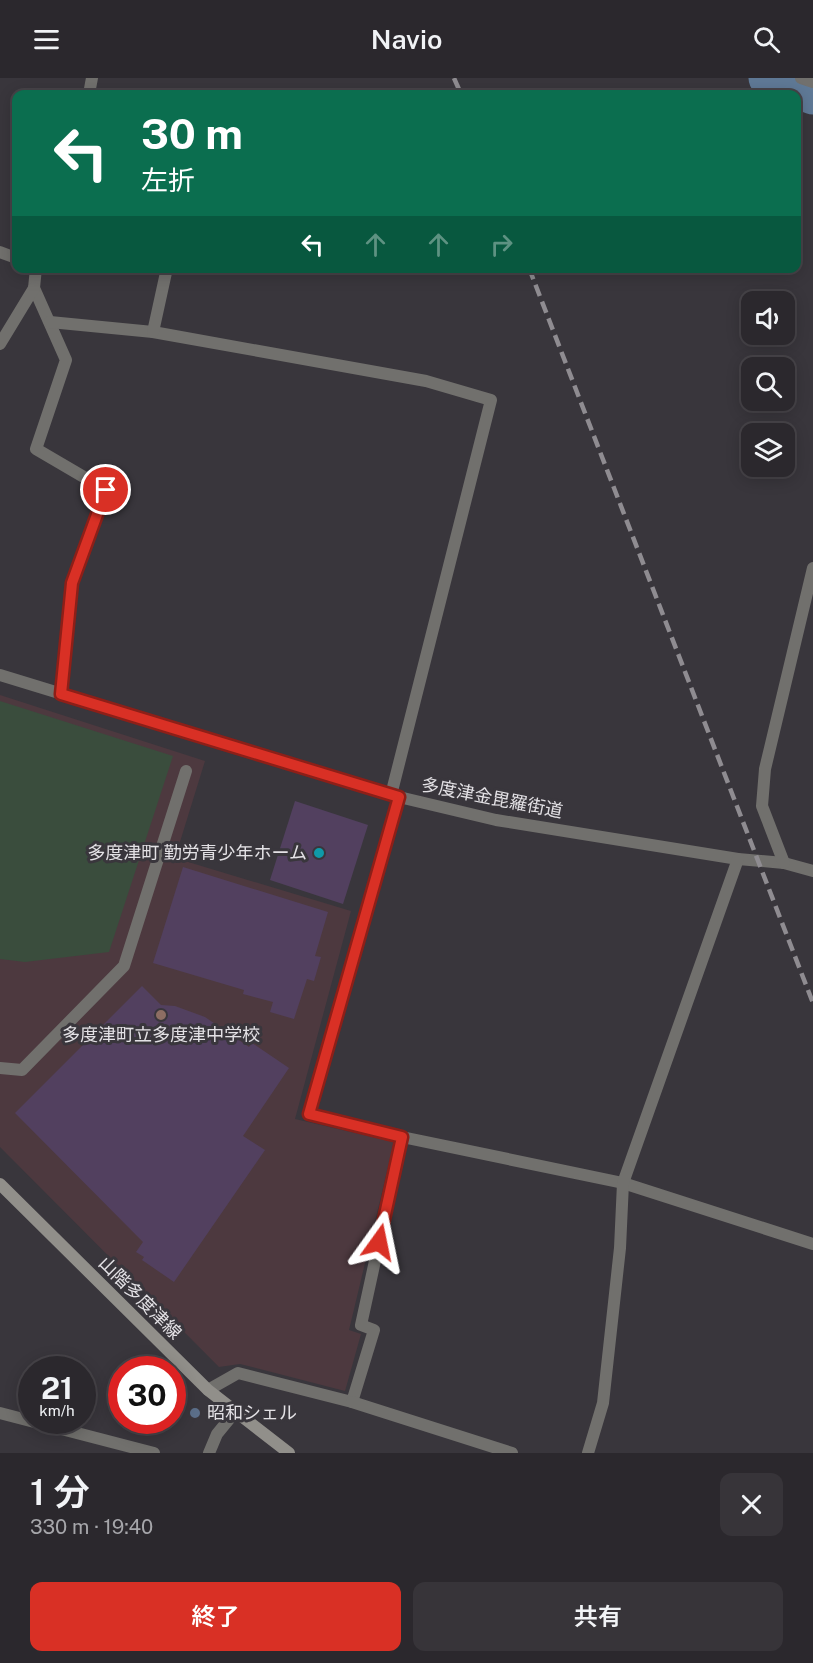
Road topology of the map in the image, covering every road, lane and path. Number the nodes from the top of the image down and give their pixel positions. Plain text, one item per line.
1 (801, 78) edge
2 (813, 82) edge
3 (36, 273) edge
4 (166, 273) edge
5 (34, 288) junction
6 (50, 322) junction
7 (153, 332) junction
8 (0, 344) edge
9 (813, 568) edge
10 (0, 675) edge
11 (61, 694) junction
12 (186, 771) dead end
13 (395, 796) junction
14 (738, 858) junction
15 (784, 863) junction
16 (813, 871) edge
17 (0, 1068) edge
18 (402, 1137) junction
19 (623, 1183) junction
20 (0, 1184) edge
21 (813, 1244) edge
22 (208, 1390) junction
23 (352, 1402) junction
24 (0, 1413) edge
25 (235, 1413) junction
26 (154, 1453) edge
27 (209, 1453) edge
28 (289, 1453) edge
29 (512, 1453) edge
30 (588, 1453) edge

1 - 2 street
3 - 5 street
4 - 7 street
5 - 6 street
5 - 8 street
6 - 7 street
6 - 11 street
7 - 13 street
9 - 15 street
10 - 11 street, 多度津金毘羅街道
11 - 13 street, 多度津金毘羅街道
12 - 17 street
13 - 14 street, 多度津金毘羅街道
13 - 18 street
14 - 15 street, 多度津金毘羅街道
14 - 19 street
15 - 16 street, 多度津金毘羅街道
18 - 19 street
18 - 23 street
19 - 21 street
19 - 30 street
20 - 22 main road, 山階多度津線
22 - 23 street
22 - 25 main road, 山階多度津線
23 - 29 street
24 - 26 street
25 - 27 street
25 - 28 main road, 山階多度津線

